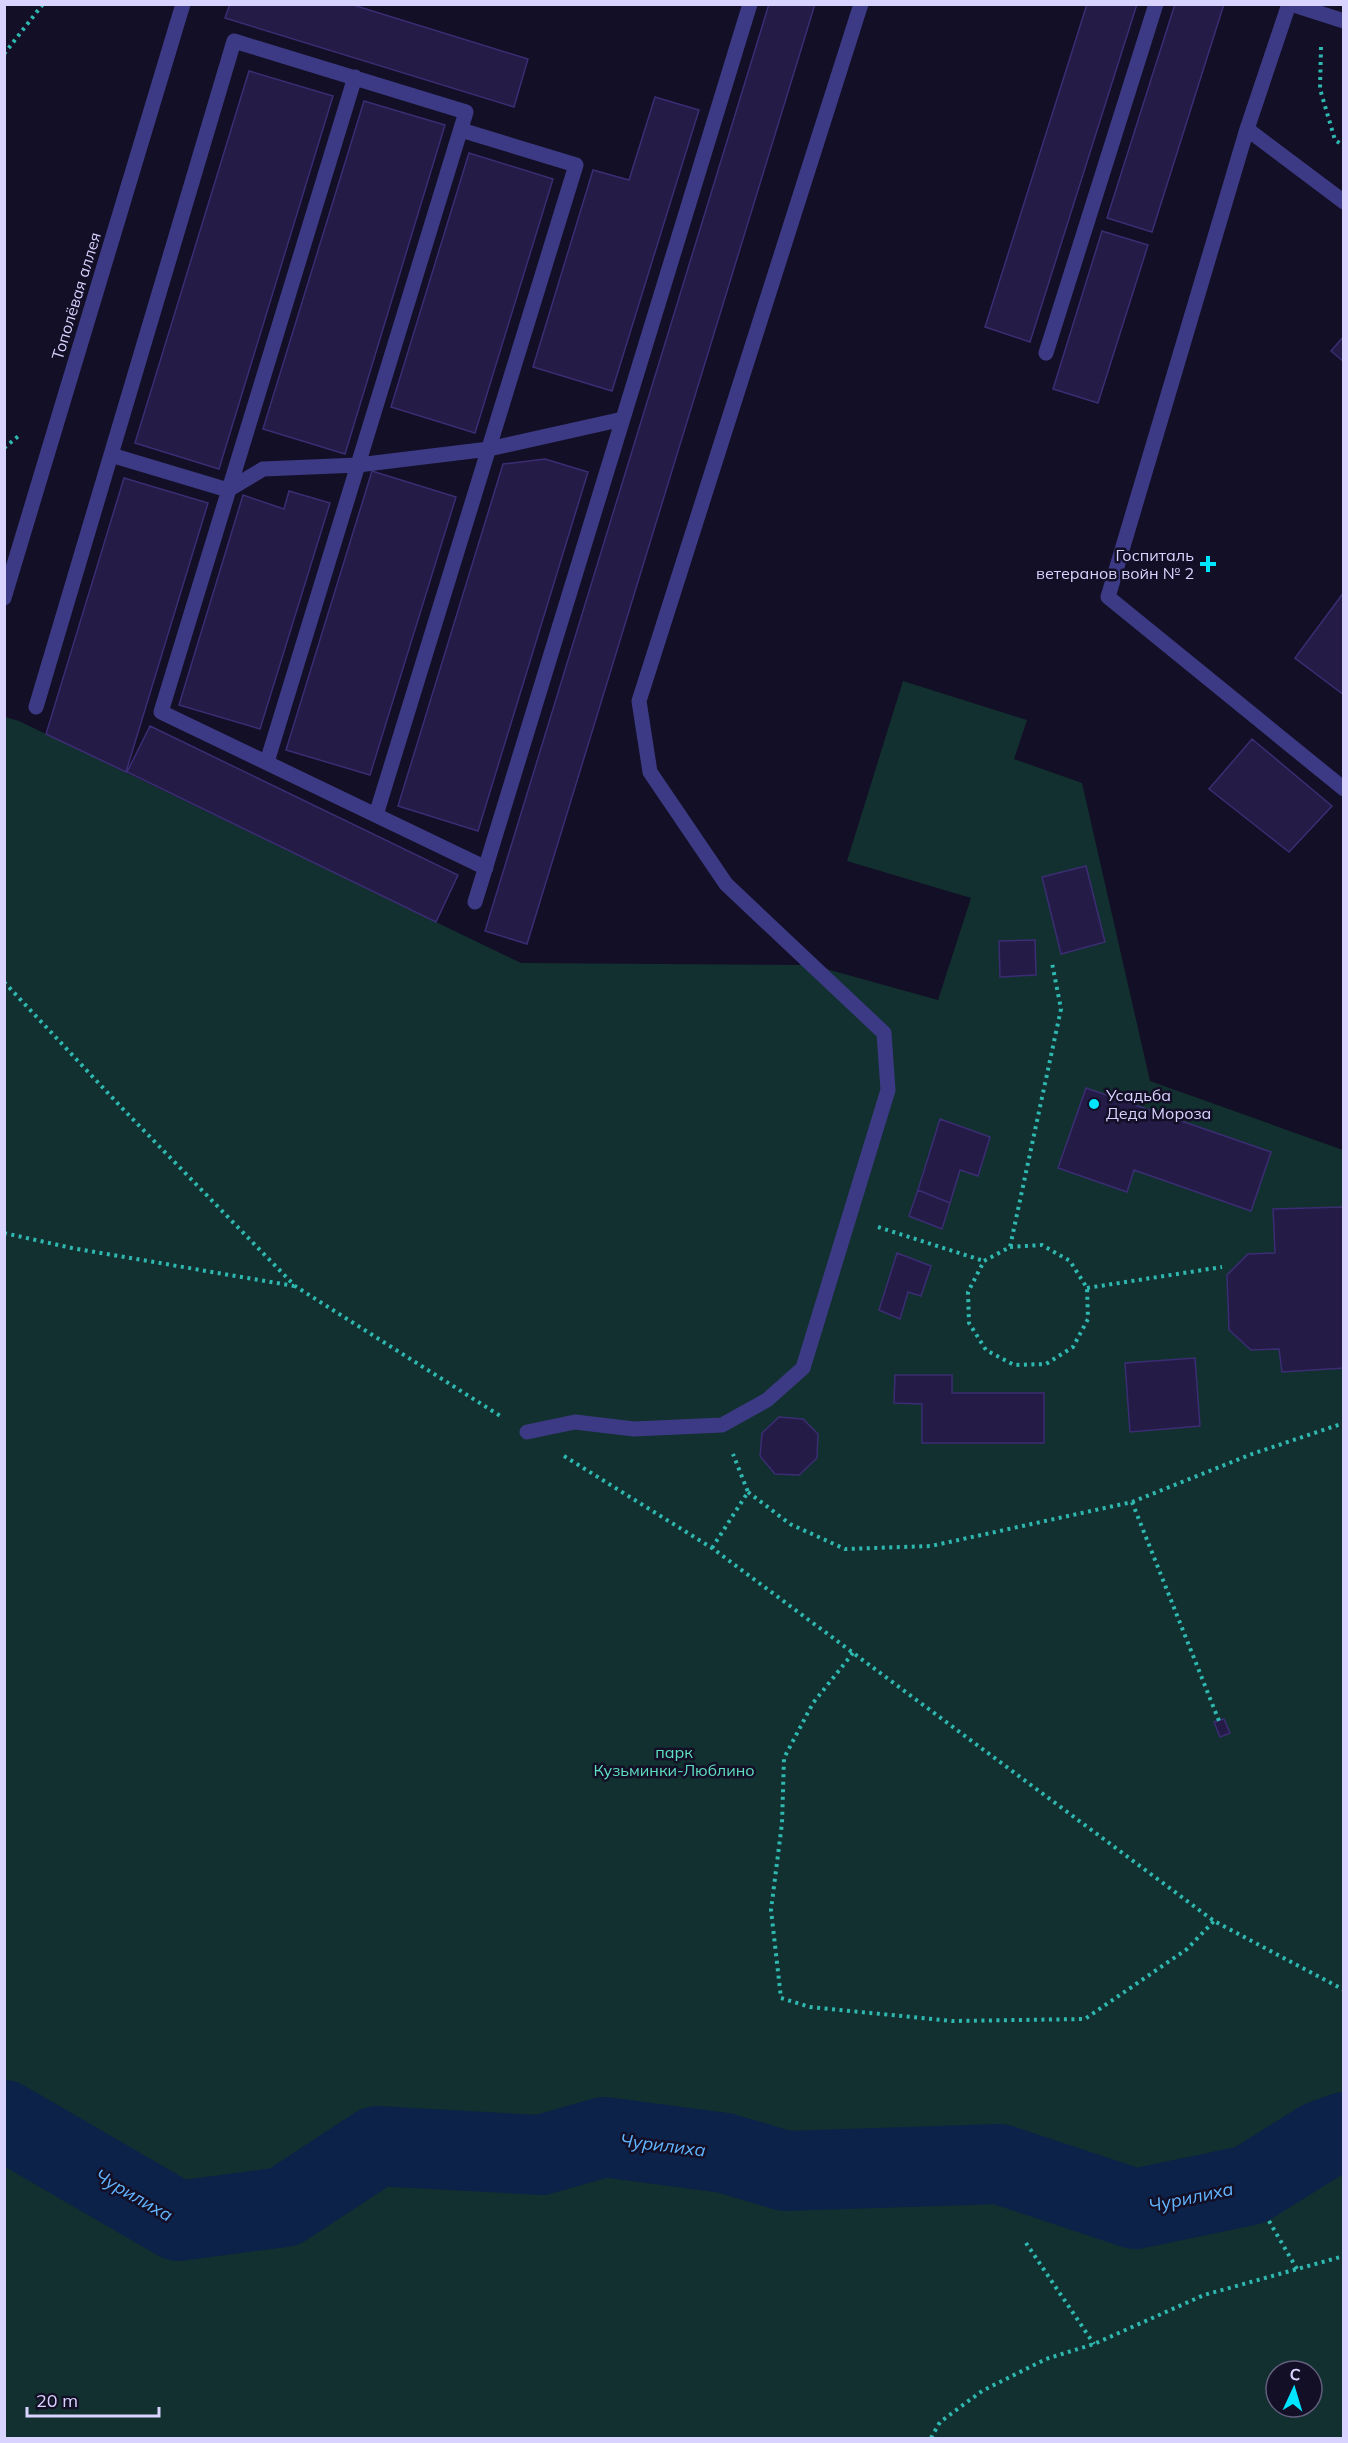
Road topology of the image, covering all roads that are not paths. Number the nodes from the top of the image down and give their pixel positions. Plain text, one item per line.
1 (183, 4) edge
2 (750, 4) edge
3 (861, 4) edge
4 (1156, 4) edge
5 (1290, 4) edge
6 (1344, 21) edge
7 (355, 77) junction
8 (1247, 129) junction
9 (461, 130) junction
10 (1344, 202) edge
11 (1046, 353) dead end
12 (623, 419) junction
13 (489, 449) junction
14 (111, 455) junction
15 (358, 465) junction
16 (228, 490) junction
17 (4, 598) edge
18 (36, 707) dead end
19 (267, 762) junction
20 (1344, 789) edge
21 (376, 815) junction
22 (486, 868) junction
23 (475, 902) dead end
24 (527, 1432) dead end

1 - 17 street, Тополёвая аллея
2 - 12 street
3 - 24 street
4 - 11 street
5 - 6 street
5 - 8 street
7 - 9 street
7 - 14 street
7 - 16 street
8 - 10 street
8 - 20 street
9 - 13 street
9 - 15 street
12 - 13 street
12 - 22 street
13 - 15 street
13 - 21 street
14 - 16 street
14 - 18 street
15 - 16 street
15 - 19 street
16 - 19 street
19 - 21 street
21 - 22 street
22 - 23 street

